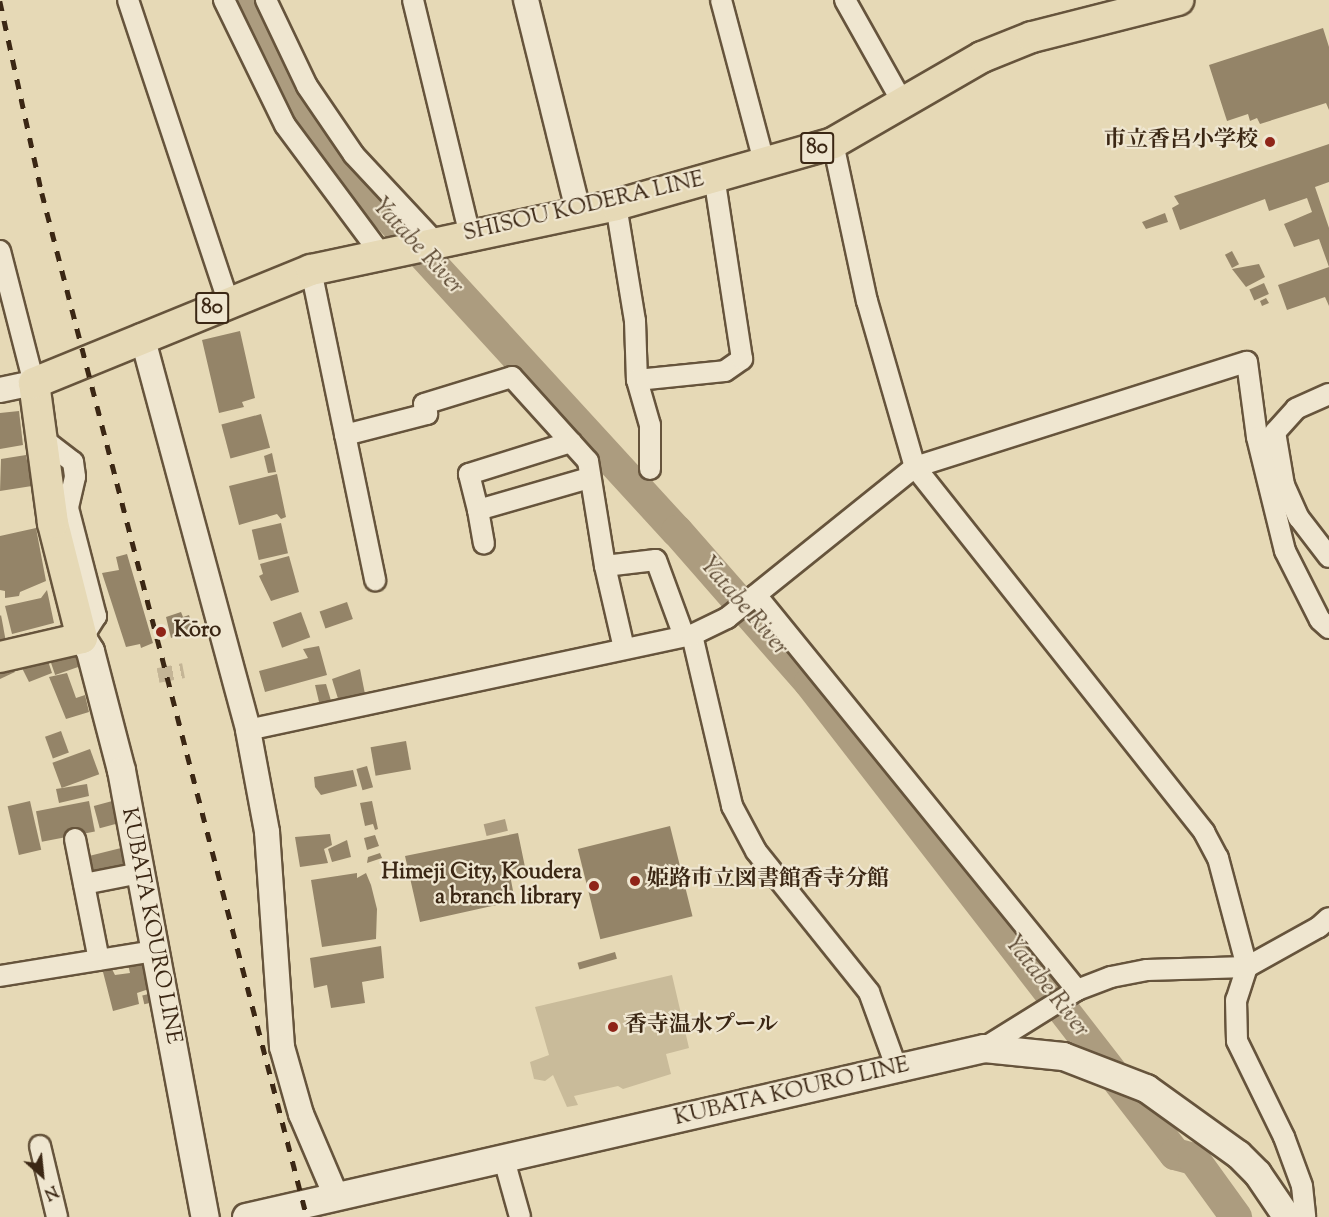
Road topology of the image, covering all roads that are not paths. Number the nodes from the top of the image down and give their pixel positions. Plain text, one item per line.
1 (128, 0) edge
2 (224, 0) edge
3 (266, 0) edge
4 (278, 0) edge
5 (413, 0) edge
6 (526, 0) edge
7 (722, 0) edge
8 (845, 0) edge
9 (1178, 0) edge
10 (274, 1) edge
11 (904, 105) junction
12 (833, 143) junction
13 (764, 162) junction
14 (714, 177) junction
15 (616, 205) junction
16 (578, 210) junction
17 (470, 236) junction
18 (436, 243) junction
19 (0, 251) edge
20 (388, 251) junction
21 (311, 270) junction
22 (228, 301) junction
23 (142, 336) junction
24 (1247, 362) junction
25 (637, 380) junction
26 (34, 383) junction
27 (0, 390) edge
28 (1329, 394) edge
29 (1275, 432) junction
30 (345, 435) junction
31 (571, 442) junction
32 (915, 467) junction
33 (650, 469) dead end
34 (590, 478) junction
35 (478, 510) junction
36 (484, 543) dead end
37 (1329, 557) edge
38 (605, 567) junction
39 (375, 580) dead end
40 (756, 595) junction
41 (1329, 628) edge
42 (688, 635) junction
43 (82, 638) junction
44 (624, 648) junction
45 (0, 657) edge
46 (248, 730) junction
47 (75, 839) dead end
48 (140, 873) junction
49 (84, 884) junction
50 (1329, 918) edge
51 (155, 951) junction
52 (99, 960) junction
53 (1247, 967) junction
54 (0, 976) edge
55 (1077, 990) junction
56 (984, 1048) junction
57 (897, 1069) junction
58 (40, 1146) dead end
59 (503, 1156) junction
60 (336, 1196) junction
61 (57, 1217) edge
62 (205, 1217) edge
63 (246, 1217) edge
64 (520, 1217) edge
65 (1287, 1217) edge
66 (1305, 1217) edge

1 - 22 street
2 - 20 street
3 - 18 street
4 - 10 street
5 - 17 street
6 - 16 street
7 - 13 street
8 - 11 street
9 - 11 main road, SHISOU KODERA LINE / 80
11 - 12 main road, SHISOU KODERA LINE / 80
12 - 13 main road, SHISOU KODERA LINE / 80
12 - 32 street
13 - 14 main road, SHISOU KODERA LINE / 80
14 - 15 main road, SHISOU KODERA LINE / 80
14 - 25 street
15 - 16 main road, SHISOU KODERA LINE / 80
15 - 25 street
16 - 17 main road, SHISOU KODERA LINE / 80
17 - 18 main road, SHISOU KODERA LINE / 80
18 - 20 main road, SHISOU KODERA LINE / 80
19 - 26 street
20 - 21 main road, SHISOU KODERA LINE / 80
21 - 22 main road, SHISOU KODERA LINE / 80
21 - 30 street
22 - 23 main road, SHISOU KODERA LINE / 80
23 - 26 main road, SHISOU KODERA LINE / 80
23 - 46 street
24 - 29 street
24 - 32 street
24 - 41 street
25 - 33 street
26 - 27 street
26 - 43 main road
28 - 29 street
29 - 37 street
30 - 31 street
30 - 39 street
31 - 34 street
31 - 35 street
32 - 40 street
32 - 53 street
34 - 35 street
34 - 38 street
35 - 36 street
38 - 42 street
38 - 44 street
40 - 42 street
40 - 55 street
42 - 44 street
42 - 57 street
43 - 45 main road
43 - 48 main road, KUBATA KOURO LINE
44 - 46 street
46 - 60 street
47 - 49 street
48 - 49 street
48 - 51 main road, KUBATA KOURO LINE
49 - 52 street
50 - 53 street
51 - 52 street
51 - 62 main road, KUBATA KOURO LINE
52 - 54 street
53 - 55 street
53 - 66 street
55 - 56 street
56 - 57 main road, KUBATA KOURO LINE
56 - 65 main road, KUBATA KOURO LINE
57 - 59 main road, KUBATA KOURO LINE
58 - 61 street
59 - 60 main road, KUBATA KOURO LINE
59 - 64 street
60 - 63 main road, KUBATA KOURO LINE

